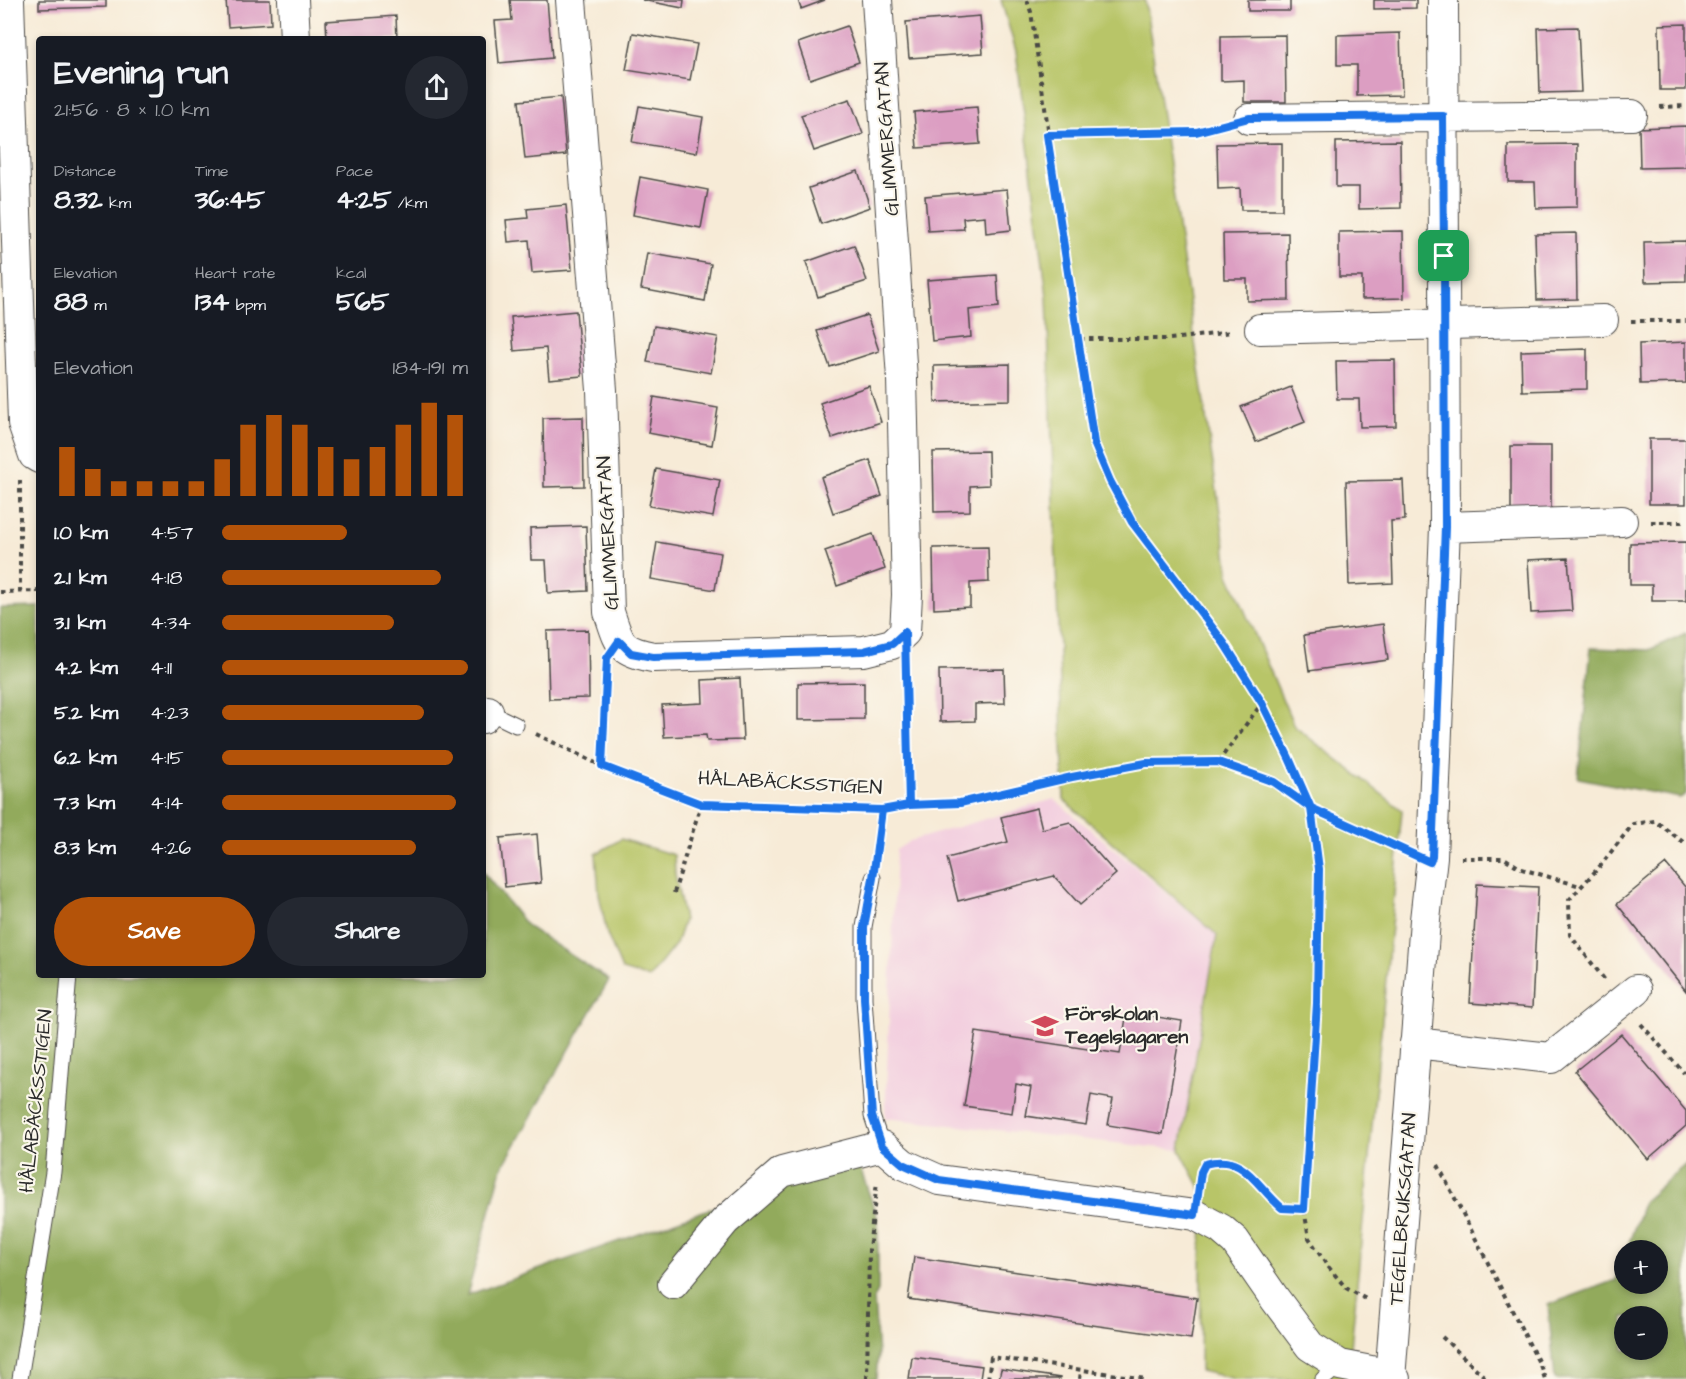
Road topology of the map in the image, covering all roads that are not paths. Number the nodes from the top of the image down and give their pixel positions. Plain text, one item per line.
1 (9, 0) edge
2 (293, 0) edge
3 (571, 0) edge
4 (877, 0) edge
5 (1443, 0) edge
6 (295, 36) edge
7 (1632, 115) dead end
8 (1443, 116) junction
9 (1249, 118) road end
10 (1603, 320) road end
11 (1444, 326) junction
12 (1260, 329) road end
13 (36, 454) edge
14 (1622, 521) dead end
15 (1445, 527) junction
16 (486, 713) edge
17 (516, 725) road end
18 (873, 878) road end
19 (69, 978) edge
20 (1629, 996) road end
21 (1415, 1043) junction
22 (882, 1146) junction
23 (673, 1284) dead end
24 (1332, 1372) edge
25 (17, 1377) edge
26 (1392, 1378) edge

1 - 13 street
2 - 6 street
3 - 4 street, GLIMMERGATAN
5 - 8 street, TEGELBRUKSGATAN
7 - 8 street
8 - 9 street
8 - 11 street, TEGELBRUKSGATAN
10 - 11 street
11 - 12 street
11 - 15 street, TEGELBRUKSGATAN
14 - 15 street
15 - 21 street, TEGELBRUKSGATAN
16 - 17 lane
18 - 22 lane
19 - 25 lane, HÅLABÄCKSSTIGEN
20 - 21 street
21 - 26 street, TEGELBRUKSGATAN
22 - 23 street
22 - 24 street, TEGELBRUKSGATAN
24 - 26 street, TEGELBRUKSGATAN

